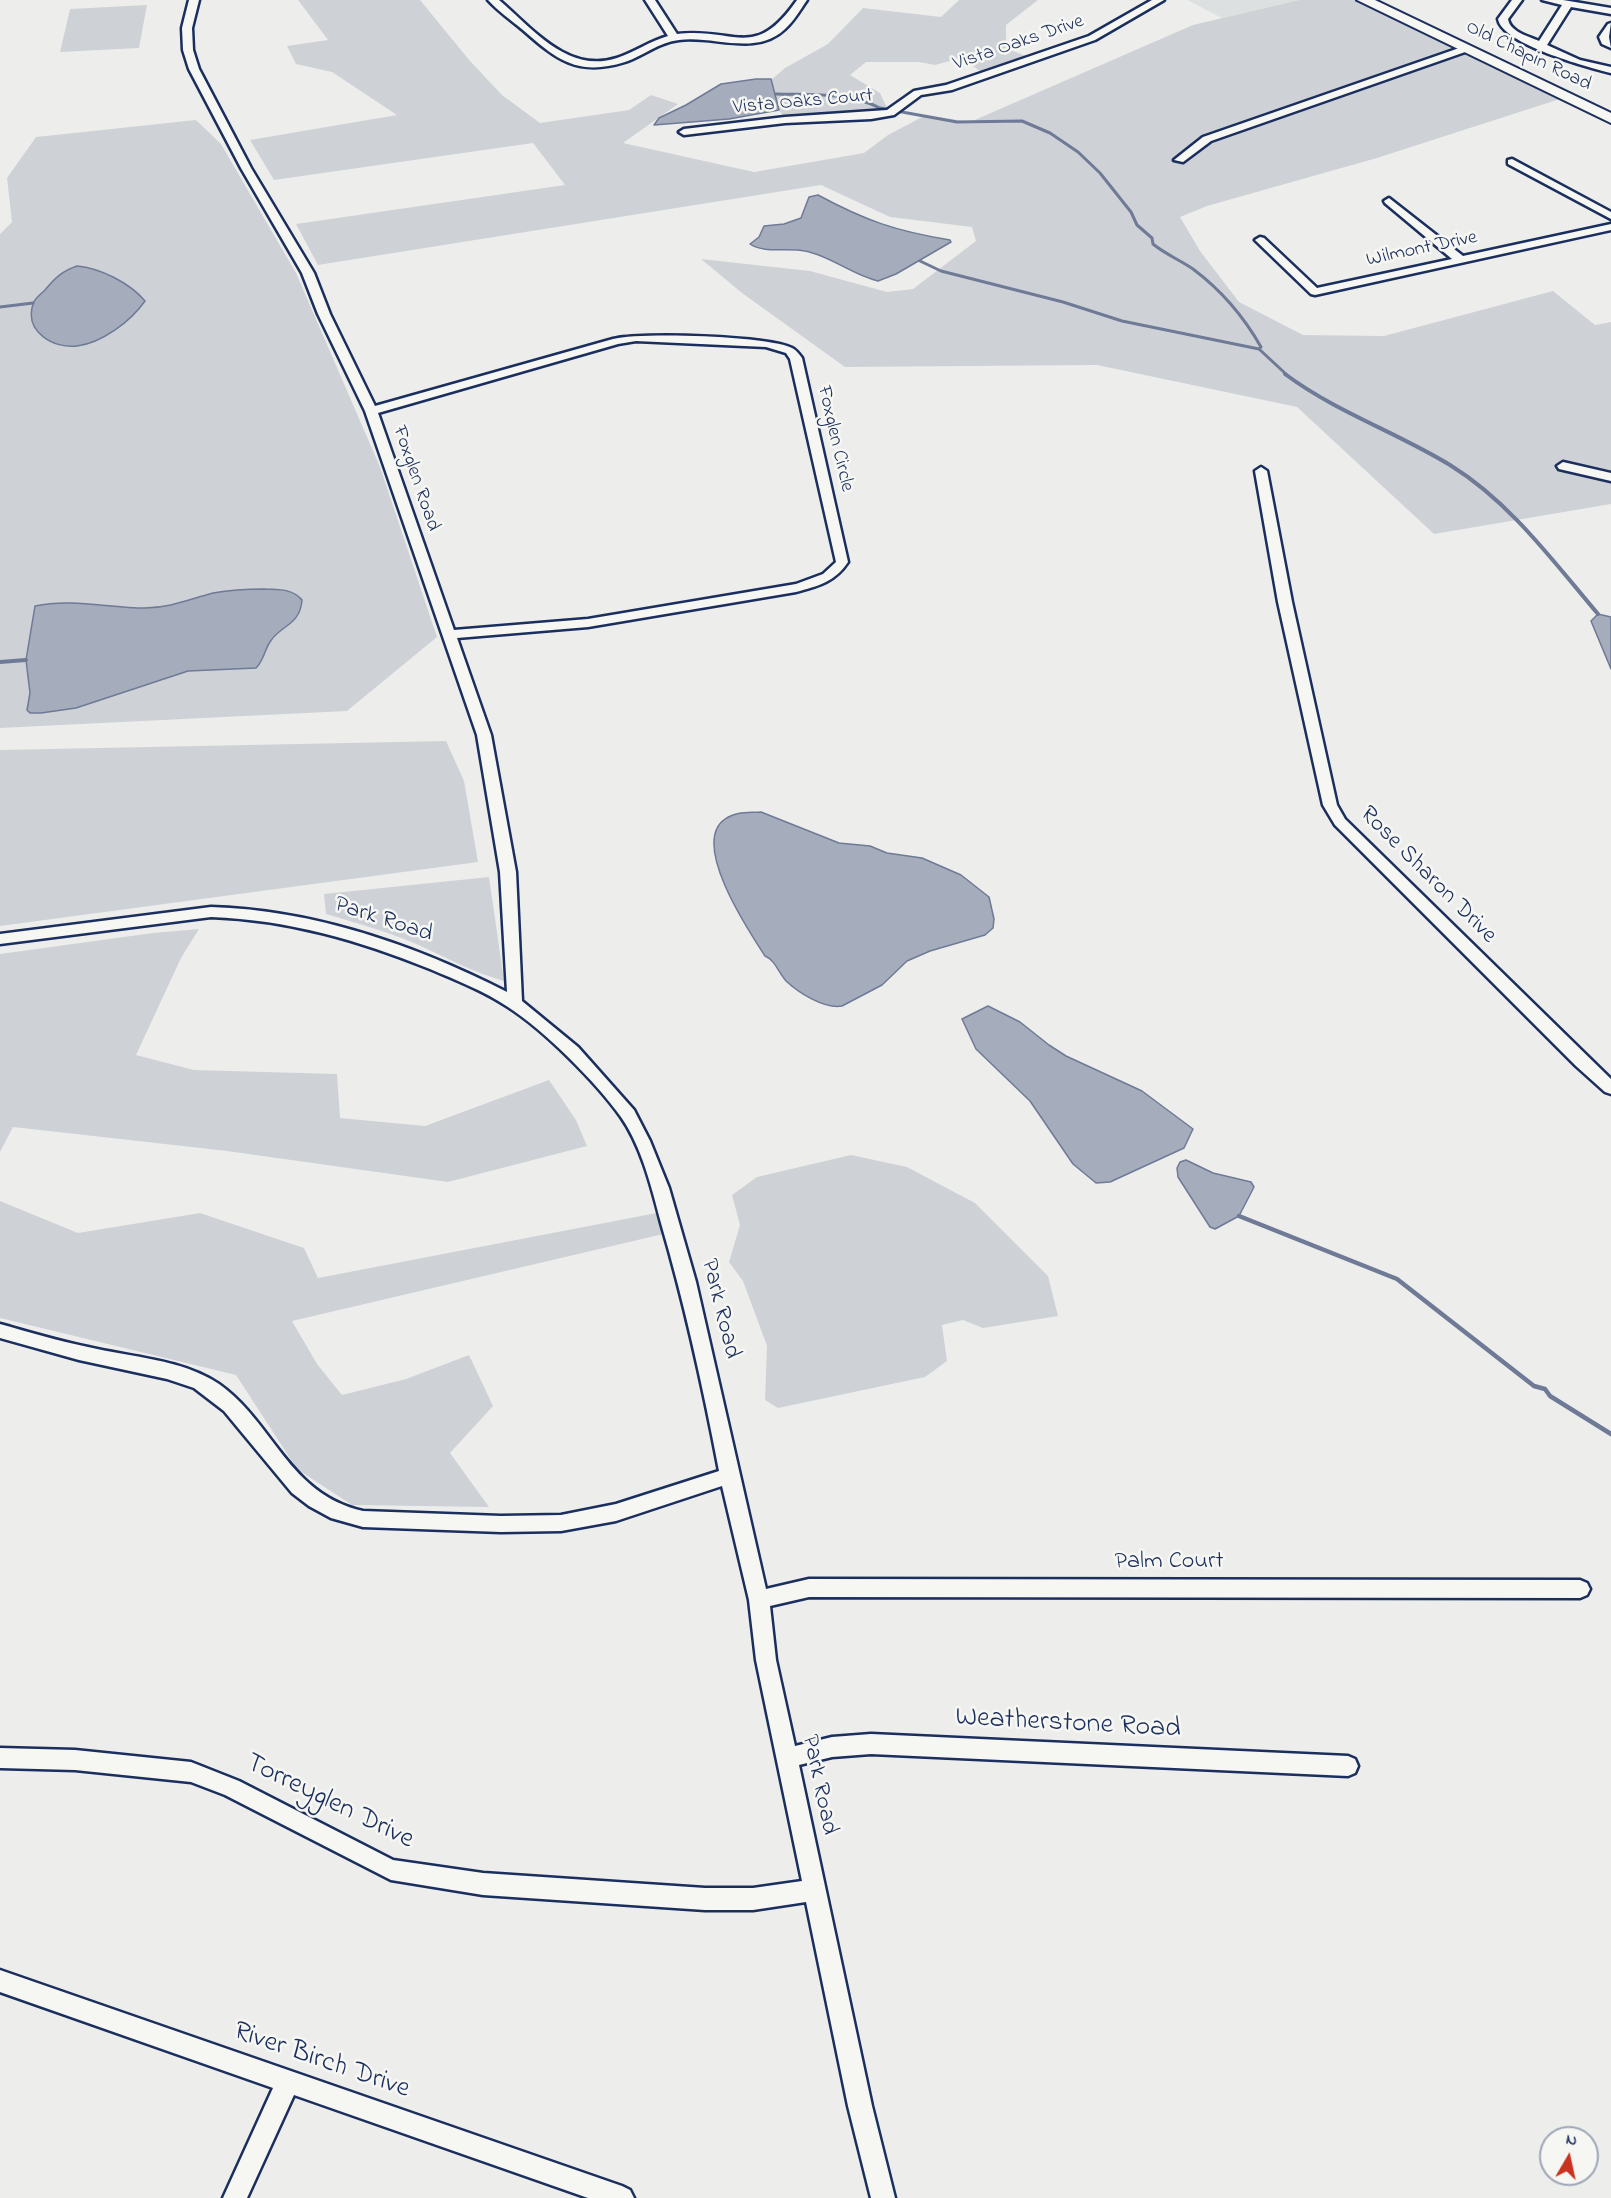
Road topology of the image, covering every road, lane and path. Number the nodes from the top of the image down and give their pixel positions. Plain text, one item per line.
1 (194, 0) edge
2 (493, 0) edge
3 (650, 0) edge
4 (802, 0) edge
5 (1160, 0) edge
6 (1364, 0) edge
7 (1517, 0) edge
8 (1546, 0) edge
9 (1568, 4) junction
10 (1611, 11) edge
11 (1611, 26) edge
12 (674, 37) junction
13 (1611, 45) edge
14 (1541, 46) junction
15 (1465, 49) junction
16 (1611, 70) edge
17 (918, 93) joint
18 (1611, 119) edge
19 (684, 132) dead end
20 (1179, 160) dead end
21 (1512, 162) dead end
22 (1389, 201) dead end
23 (1611, 216) edge
24 (1611, 227) edge
25 (1260, 240) dead end
26 (1461, 261) junction
27 (371, 411) junction
28 (1563, 466) dead end
29 (1262, 471) dead end
30 (1611, 477) edge
31 (450, 634) junction
32 (0, 939) edge
33 (514, 1004) junction
34 (1611, 1088) edge
35 (0, 1331) edge
36 (730, 1476) junction
37 (1580, 1589) dead end
38 (759, 1600) junction
39 (0, 1758) edge
40 (787, 1758) junction
41 (1348, 1766) dead end
42 (814, 1890) junction
43 (0, 1981) edge
44 (287, 2082) junction
45 (235, 2198) edge
46 (622, 2198) edge
47 (883, 2198) edge

1 - 27 street, Foxglen Road
2 - 12 street
3 - 12 street
4 - 12 street
5 - 17 street, Vista Oaks Drive
6 - 15 street, Old Chapin Road
7 - 14 street
8 - 9 street
9 - 10 street
9 - 14 street
11 - 13 street
14 - 16 street
15 - 18 street, Old Chapin Road
15 - 20 street
17 - 19 street, Vista Oaks Court
21 - 23 street
22 - 26 street
24 - 26 street, Wilmont Drive
25 - 26 street, Wilmont Drive
27 - 31 street, Foxglen Road
27 - 31 street, Foxglen Circle
28 - 30 street
29 - 34 street, Rose Sharon Drive
31 - 33 street, Foxglen Road
32 - 33 street, Park Road
33 - 36 street, Park Road
35 - 36 street
36 - 38 street, Park Road
37 - 38 street, Palm Court
38 - 40 street, Park Road
39 - 42 street, Torreyglen Drive
40 - 41 street, Weatherstone Road
40 - 42 street, Park Road
42 - 47 street, Park Road
43 - 44 street, River Birch Drive
44 - 45 street
44 - 46 street, River Birch Drive

